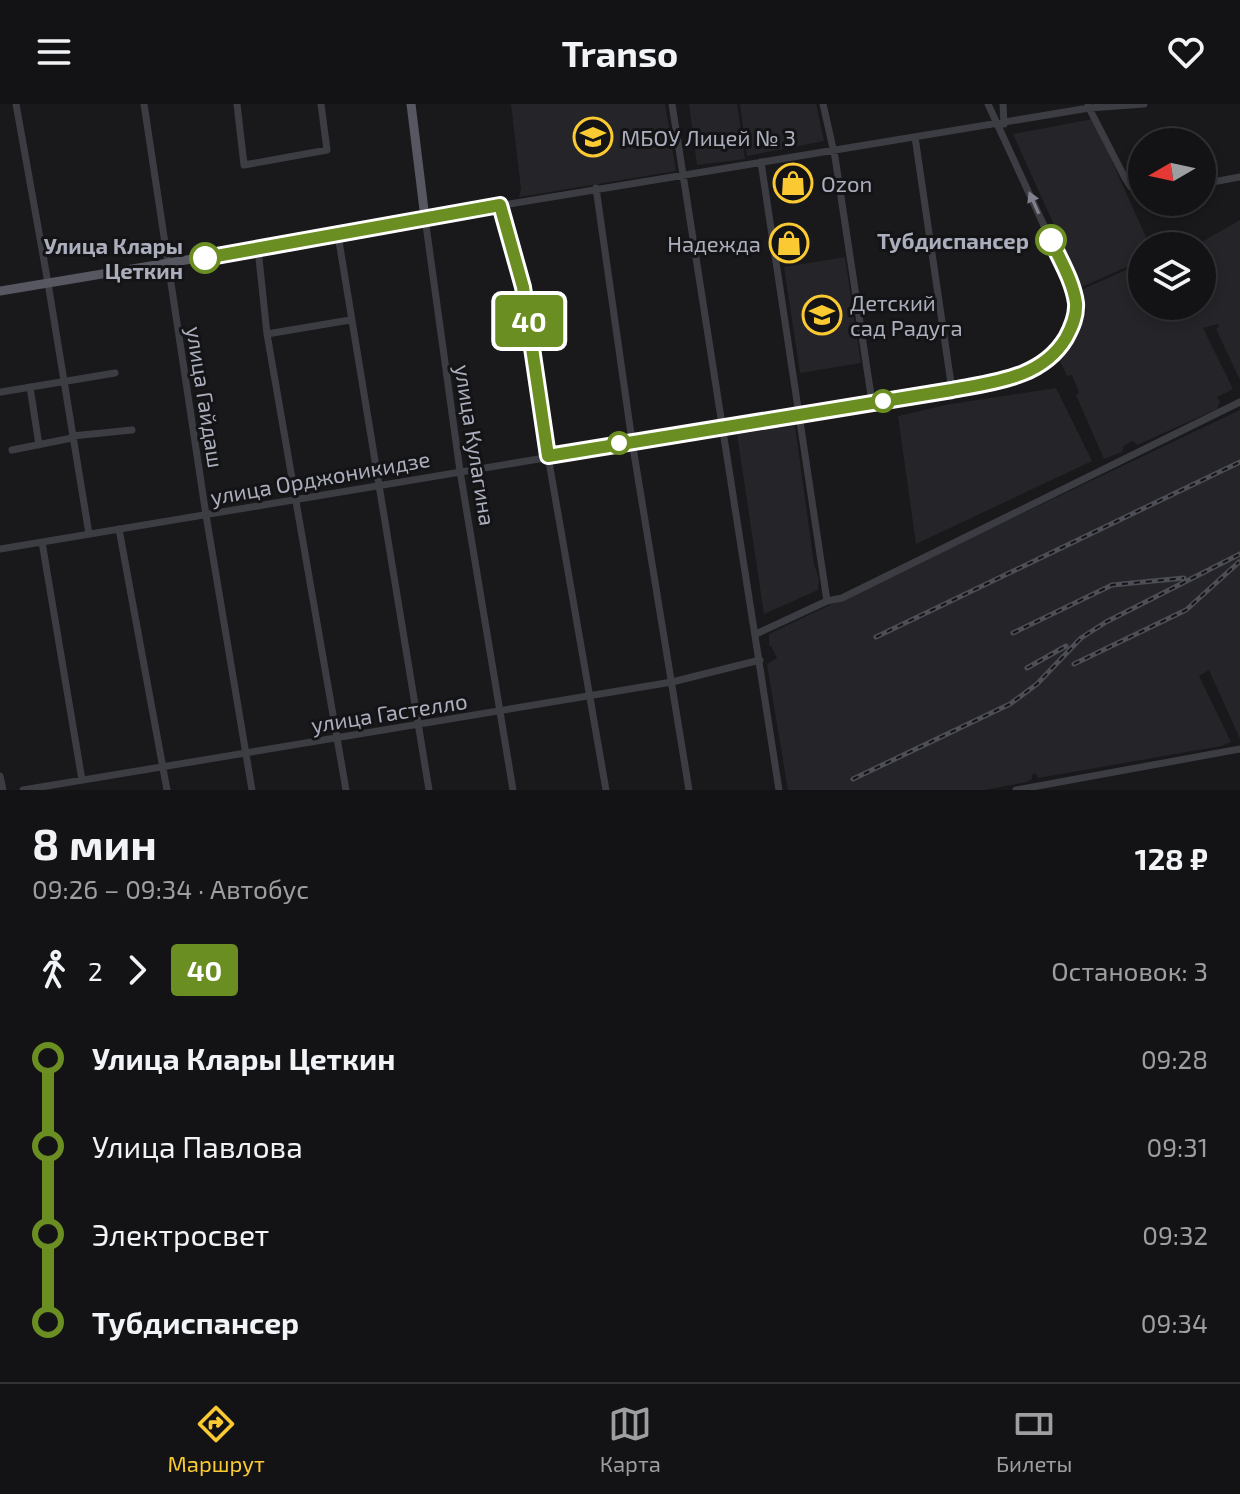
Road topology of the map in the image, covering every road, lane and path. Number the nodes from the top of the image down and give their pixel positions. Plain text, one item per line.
1 (16, 104) edge
2 (144, 104) edge
3 (237, 104) edge
4 (321, 104) edge
5 (411, 104) edge
6 (672, 104) edge
7 (823, 104) edge
8 (988, 104) edge
9 (1003, 104) edge
10 (1144, 104) edge
11 (1088, 106) edge
12 (1000, 123) junction
13 (915, 137) junction
14 (832, 151) junction
15 (761, 162) junction
16 (683, 175) junction
17 (1240, 177) edge
18 (1216, 181) edge
19 (1128, 182) edge
20 (596, 188) junction
21 (500, 205) junction
22 (425, 218) junction
23 (338, 235) junction
24 (258, 249) junction
25 (167, 264) junction
26 (48, 283) junction
27 (0, 291) edge
28 (350, 320) junction
29 (267, 334) junction
30 (115, 373) dead end
31 (62, 381) junction
32 (30, 387) junction
33 (952, 390) junction
34 (1, 392) edge
35 (872, 402) junction
36 (1240, 402) edge
37 (799, 414) junction
38 (721, 427) junction
39 (132, 430) dead end
40 (72, 437) junction
41 (632, 441) junction
42 (39, 445) junction
43 (12, 450) dead end
44 (548, 456) junction
45 (460, 471) junction
46 (378, 484) junction
47 (295, 500) junction
48 (206, 515) junction
49 (119, 529) junction
50 (89, 534) junction
51 (42, 542) junction
52 (0, 549) edge
53 (827, 601) junction
54 (756, 634) junction
55 (760, 660) junction
56 (672, 682) junction
57 (590, 697) junction
58 (501, 712) junction
59 (420, 726) junction
60 (338, 740) junction
61 (1240, 749) edge
62 (245, 753) junction
63 (163, 767) junction
64 (0, 776) edge
65 (82, 780) junction
66 (3, 790) edge
67 (23, 790) edge
68 (167, 790) edge
69 (252, 790) edge
70 (346, 790) edge
71 (429, 790) edge
72 (513, 790) edge
73 (606, 790) edge
74 (689, 790) edge
75 (779, 790) edge
76 (1016, 790) edge

1 - 26 street
2 - 25 street, улица Гайдаш
3 - 4 street
5 - 22 main road, улица Кулагина
6 - 16 street
7 - 14 street
8 - 12 street
9 - 12 street
10 - 11 street
11 - 12 street
11 - 19 street
12 - 13 street
33 -> 12 street, улица Орджоникидзе
13 - 14 street
13 - 33 street
14 - 15 street
14 - 35 street
15 - 16 street
15 - 37 street
16 - 20 street
16 - 38 street
17 - 18 street
20 - 21 street
20 - 41 street
21 - 22 street
21 - 44 street
22 - 23 main road
22 - 45 street, улица Кулагина
23 - 24 main road
23 - 28 street
24 - 25 main road
24 - 29 street
25 - 26 main road
25 - 48 street, улица Гайдаш
26 - 27 main road
26 - 31 street
28 - 29 street
28 - 46 street
29 - 47 street
30 - 31 street
31 - 32 street
31 - 40 street
32 - 34 street
32 - 42 street
33 - 35 street, улица Орджоникидзе
35 - 37 street, улица Орджоникидзе
36 - 53 street
37 - 38 street, улица Орджоникидзе
37 - 53 street
38 - 41 street, улица Орджоникидзе
38 - 54 street
39 - 40 street
40 - 42 street
40 - 50 street
41 - 44 street, улица Орджоникидзе
41 - 56 street
42 - 43 street
44 - 45 street, улица Орджоникидзе
44 - 57 street
45 - 46 street, улица Орджоникидзе
45 - 58 street, улица Кулагина
46 - 47 street, улица Орджоникидзе
46 - 59 street
47 - 48 street, улица Орджоникидзе
47 - 60 street
48 - 49 street, улица Орджоникидзе
48 - 62 street, улица Гайдаш
49 - 50 street, улица Орджоникидзе
49 - 63 street
50 - 51 street, улица Орджоникидзе
51 - 52 street, улица Орджоникидзе
51 - 65 street
53 - 54 street
54 - 55 street
55 - 56 street, улица Гастелло
55 - 75 street
56 - 57 street, улица Гастелло
56 - 74 street
57 - 58 street, улица Гастелло
57 - 73 street
58 - 59 street, улица Гастелло
58 - 72 street, улица Кулагина
59 - 60 street, улица Гастелло
59 - 71 street
60 - 62 street, улица Гастелло
60 - 70 street
61 - 76 street
62 - 63 street, улица Гастелло
62 - 69 street, улица Гайдаш
63 - 65 street, улица Гастелло
63 - 68 street
64 - 66 street
65 - 67 street, улица Гастелло

